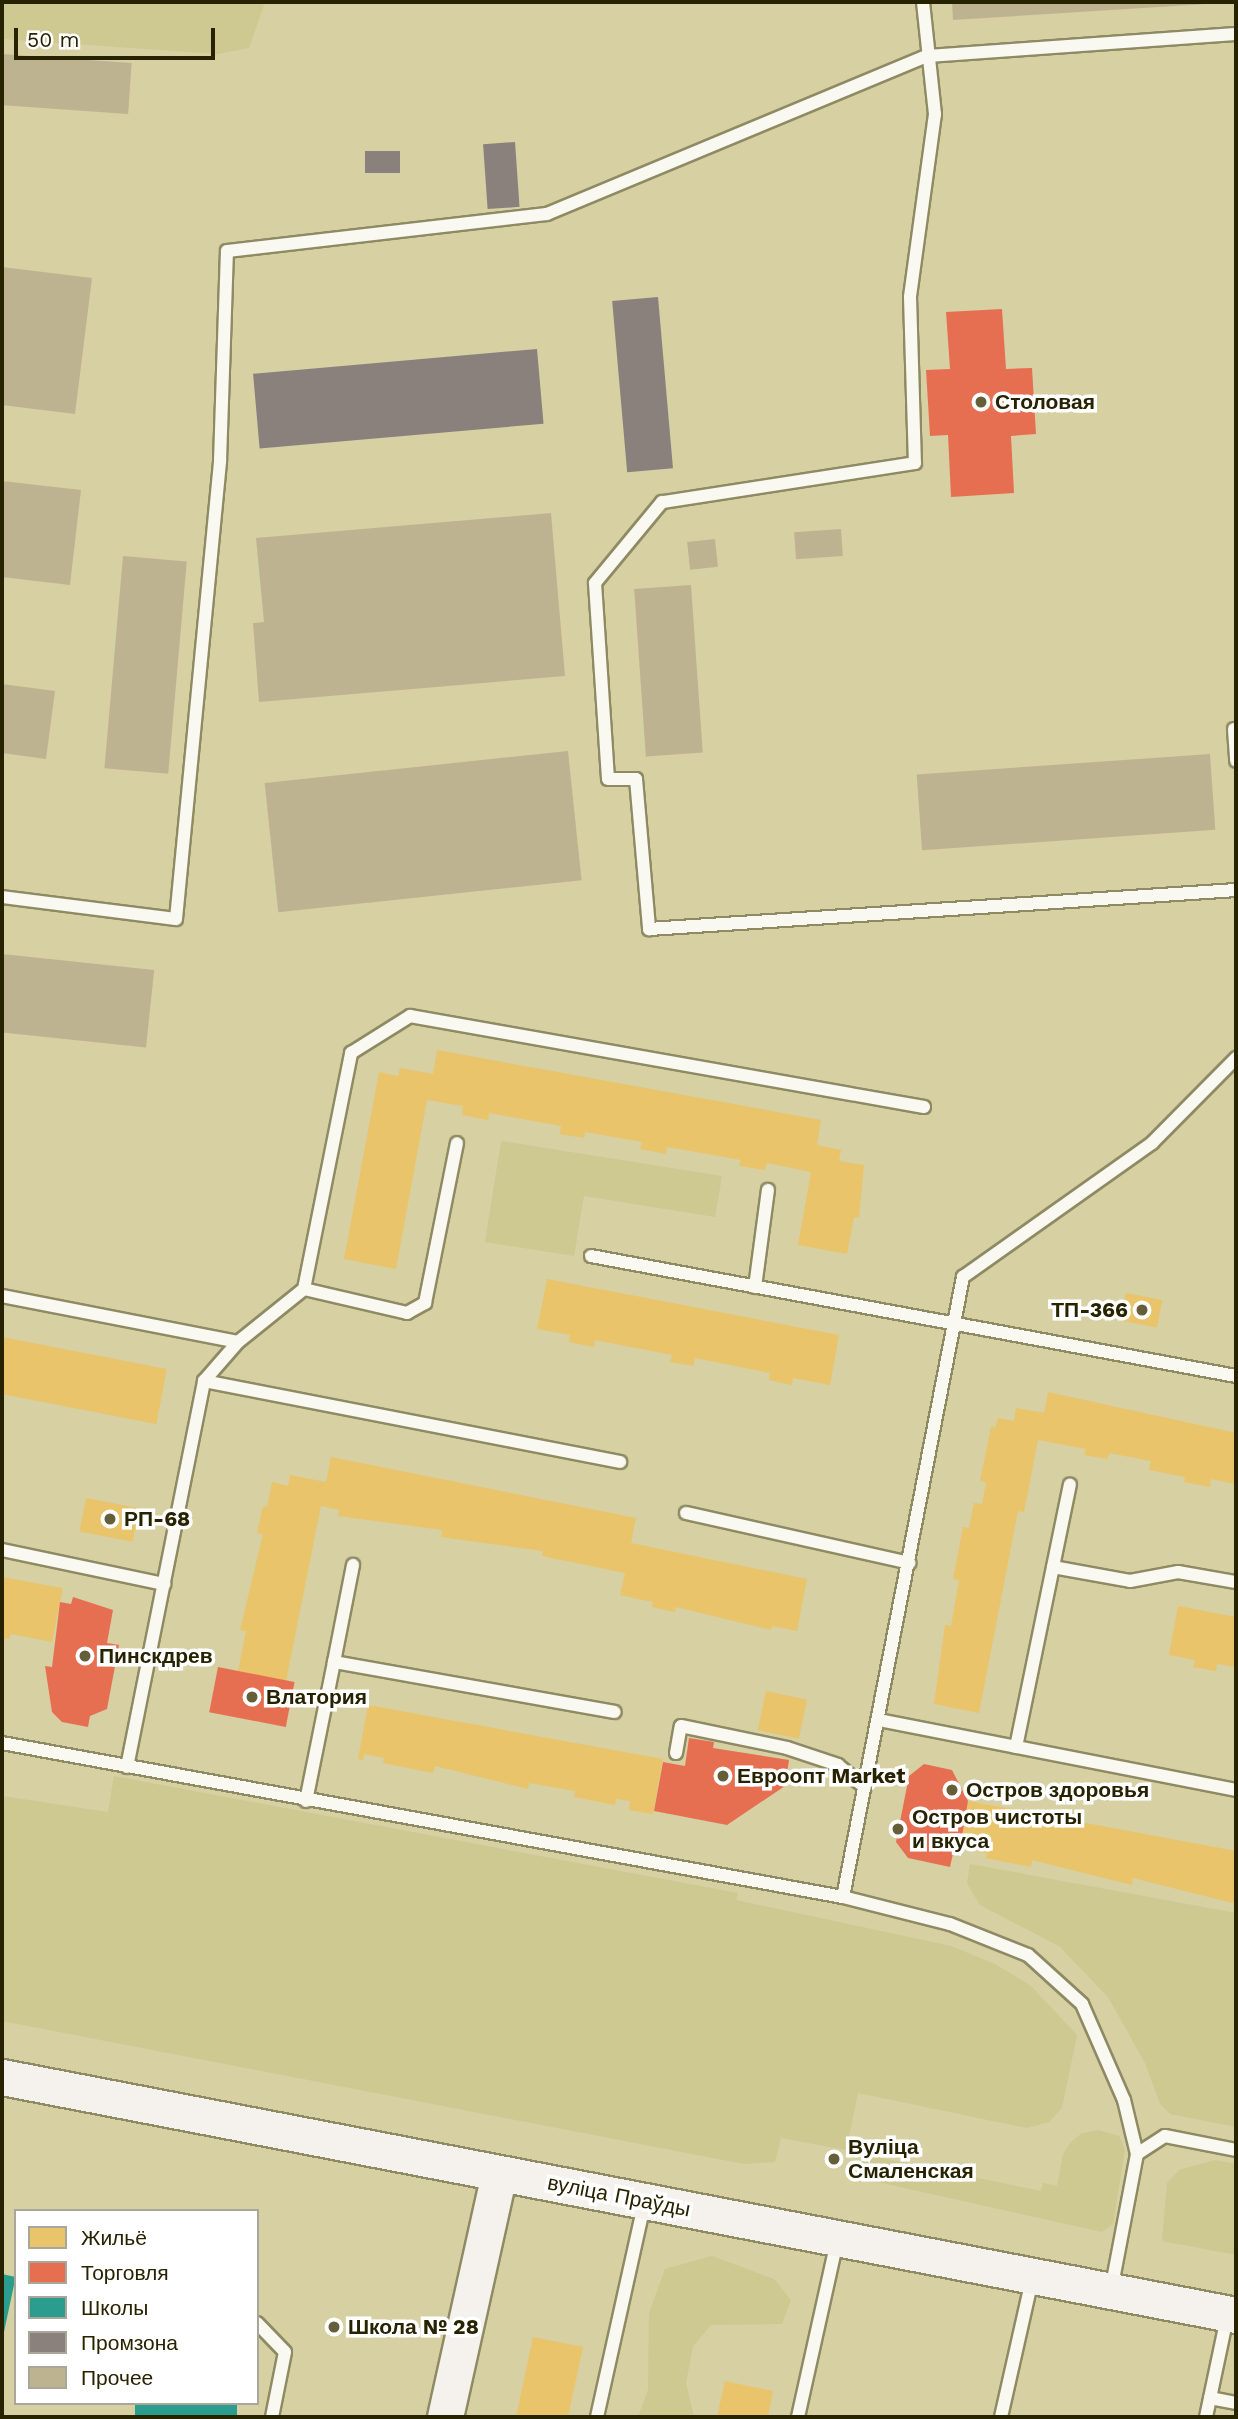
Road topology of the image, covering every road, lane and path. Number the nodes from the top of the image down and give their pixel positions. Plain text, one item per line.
1 (923, 2) edge
2 (1236, 34) edge
3 (927, 56) junction
4 (1234, 729) dead end
5 (1236, 761) edge
6 (1236, 890) edge
7 (2, 897) edge
8 (1236, 1058) edge
9 (924, 1107) dead end
10 (457, 1143) dead end
11 (768, 1190) dead end
12 (591, 1256) dead end
13 (755, 1287) junction
14 (304, 1289) junction
15 (2, 1296) edge
16 (954, 1326) junction
17 (238, 1342) junction
18 (1236, 1376) edge
19 (204, 1381) junction
20 (621, 1462) dead end
21 (1070, 1485) dead end
22 (686, 1513) dead end
23 (2, 1550) edge
24 (909, 1563) junction
25 (353, 1564) dead end
26 (1054, 1567) junction
27 (1236, 1583) edge
28 (164, 1584) junction
29 (334, 1662) junction
30 (615, 1712) dead end
31 (879, 1720) junction
32 (2, 1743) edge
33 (1016, 1747) junction
34 (676, 1753) dead end
35 (127, 1767) junction
36 (865, 1788) junction
37 (1236, 1790) edge
38 (306, 1801) junction
39 (843, 1897) junction
40 (2, 2077) edge
41 (1236, 2150) edge
42 (1137, 2154) junction
43 (499, 2174) junction
44 (645, 2201) junction
45 (838, 2237) junction
46 (1033, 2276) junction
47 (1111, 2290) junction
48 (1232, 2314) edge
49 (259, 2325) edge
50 (1210, 2398) junction
51 (1236, 2403) edge
52 (272, 2417) edge
53 (445, 2417) edge
54 (597, 2417) edge
55 (798, 2417) edge
56 (1001, 2417) edge
57 (1206, 2417) edge

1 - 3 lane
2 - 3 lane
3 - 6 lane
3 - 7 lane
4 - 5 lane
8 - 16 lane
9 - 14 lane
10 - 14 lane
11 - 13 lane
12 - 13 lane
13 - 16 lane
14 - 17 lane
15 - 17 lane
16 - 18 lane
16 - 24 lane
17 - 19 lane
19 - 20 lane
19 - 28 lane
21 - 26 lane
22 - 24 lane
23 - 28 lane
24 - 31 lane
25 - 29 lane
26 - 27 lane
26 - 33 lane
28 - 35 lane
29 - 30 lane
29 - 38 lane
31 - 33 lane
31 - 36 lane
32 - 35 lane
33 - 37 lane
34 - 36 lane
35 - 38 lane
36 - 39 lane
38 - 39 lane
39 - 42 lane
40 - 43 main road, вуліца Праўды
41 - 42 lane
42 - 47 lane
43 - 44 main road, вуліца Праўды
43 - 53 main road
44 - 45 main road, вуліца Праўды
44 - 54 lane
45 - 46 main road, вуліца Праўды
45 - 55 lane
46 - 47 main road, вуліца Праўды
46 - 56 lane
47 - 48 main road, вуліца Праўды
48 - 50 lane
49 - 52 lane
50 - 51 lane
50 - 57 lane

